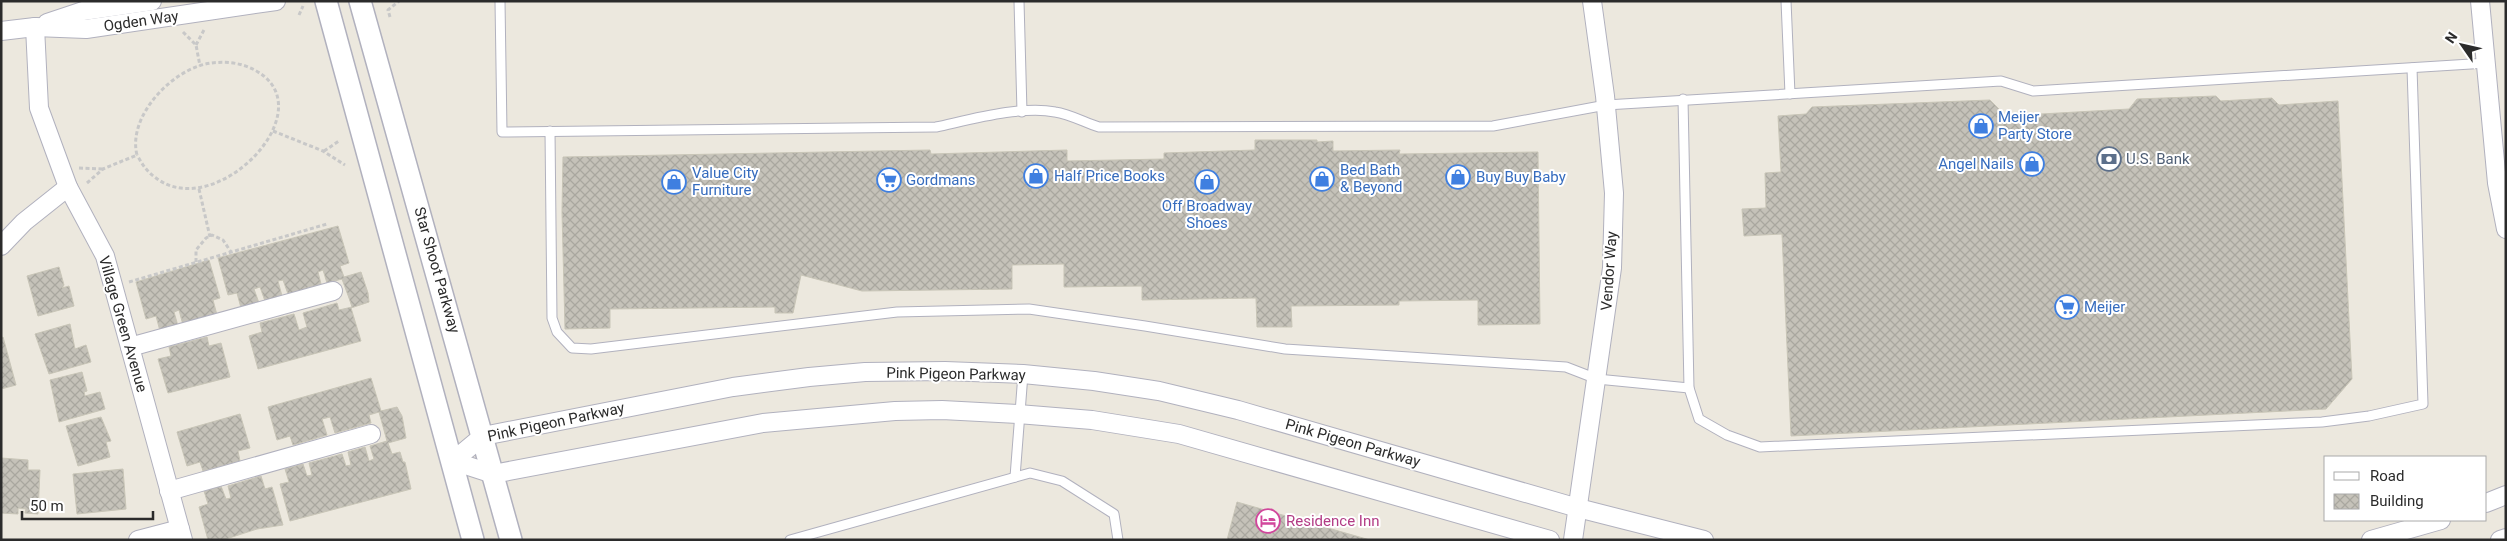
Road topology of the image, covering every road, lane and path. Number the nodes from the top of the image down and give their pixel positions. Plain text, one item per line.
1 (152, 1) edge
2 (276, 1) edge
3 (326, 1) edge
4 (360, 1) edge
5 (399, 1) edge
6 (500, 1) edge
7 (1019, 1) edge
8 (1592, 1) edge
9 (1786, 1) edge
10 (2480, 1) edge
11 (303, 6) dead end
12 (299, 15) dead end
13 (390, 17) dead end
14 (208, 25) dead end
15 (35, 27) junction
16 (180, 29) dead end
17 (1, 31) edge
18 (196, 45) junction
19 (2486, 64) junction
20 (200, 66) junction
21 (2412, 68) junction
22 (1790, 94) junction
23 (1683, 99) junction
24 (1606, 105) junction
25 (1022, 112) junction
26 (273, 131) junction
27 (550, 131) junction
28 (339, 141) dead end
29 (323, 152) junction
30 (136, 155) junction
31 (345, 165) dead end
32 (79, 168) dead end
33 (103, 169) junction
34 (87, 183) dead end
35 (68, 188) junction
36 (199, 188) junction
37 (327, 224) dead end
38 (2506, 229) edge
39 (210, 237) junction
40 (1, 246) edge
41 (231, 252) junction
42 (196, 262) junction
43 (126, 283) dead end
44 (333, 291) dead end
45 (130, 347) junction
46 (1023, 374) junction
47 (1597, 379) junction
48 (1689, 388) junction
49 (1018, 414) junction
50 (370, 434) dead end
51 (483, 436) junction
52 (453, 461) junction
53 (493, 474) junction
54 (1015, 477) junction
55 (169, 491) junction
56 (2506, 496) edge
57 (2487, 503) edge
58 (1578, 508) junction
59 (2438, 521) edge
60 (181, 535) edge
61 (2506, 538) edge
62 (138, 540) edge
63 (473, 540) edge
64 (511, 540) edge
65 (790, 540) edge
66 (1118, 540) edge
67 (1550, 540) edge
68 (1573, 540) edge
69 (1704, 540) edge
70 (2371, 540) edge
71 (2500, 540) edge

1 - 15 street, Ogden Way
2 - 15 street, Ogden Way
3 - 52 street
4 - 51 street, Star Shoot Parkway
5 - 13 path
6 - 27 lane
7 - 25 lane
8 - 24 street, Vendor Way
9 - 22 lane
10 - 19 street
11 - 12 path
14 - 18 path
15 - 17 street, Ogden Way
15 - 35 street, Village Green Avenue
16 - 18 path
18 - 20 path
19 - 21 lane
19 - 38 street
20 - 26 path
20 - 30 path
21 - 22 lane
21 - 48 lane
22 - 23 lane
23 - 24 lane
23 - 48 lane
24 - 25 lane
24 - 47 street, Vendor Way
25 - 27 lane
26 - 29 path
26 - 36 path
27 - 47 lane
28 - 29 path
29 - 31 path
30 - 33 path
30 - 36 path
32 - 33 path
33 - 34 path
35 - 40 street
35 - 45 street, Village Green Avenue
36 - 39 path
37 - 41 path
39 - 41 path
39 - 42 path
41 - 42 path
42 - 43 path
44 - 45 street
45 - 55 street, Village Green Avenue
46 - 49 lane
46 - 51 street, Pink Pigeon Parkway
46 - 58 street, Pink Pigeon Parkway
47 - 48 lane
47 - 58 street, Vendor Way
49 - 53 street
49 - 54 lane
49 - 67 street
50 - 55 street
51 - 52 street, Pink Pigeon Parkway
51 - 53 street, Star Shoot Parkway
52 - 53 street
52 - 63 street
53 - 64 street, Star Shoot Parkway
54 - 65 lane
54 - 66 lane
55 - 60 street, Village Green Avenue
56 - 57 street
58 - 68 street, Vendor Way
58 - 69 street, Pink Pigeon Parkway
59 - 70 street
60 - 62 street
61 - 71 street

